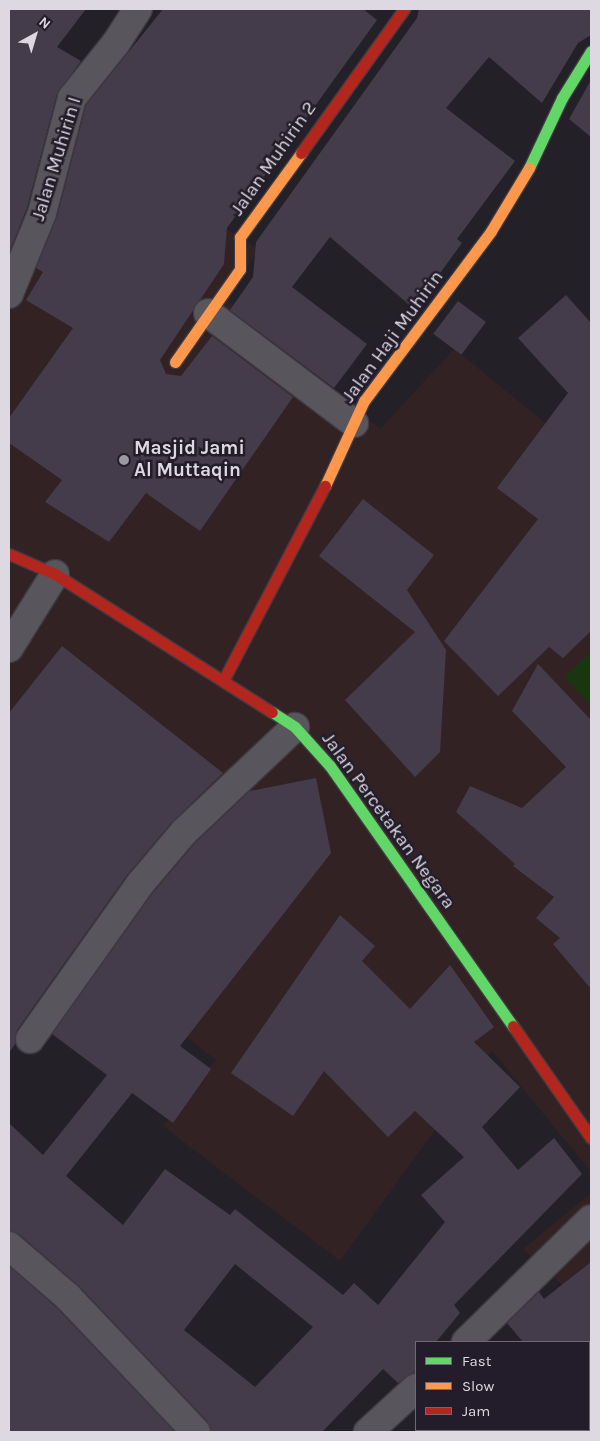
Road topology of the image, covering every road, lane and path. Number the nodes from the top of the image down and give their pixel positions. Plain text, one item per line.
1 (138, 9) edge
2 (404, 9) edge
3 (591, 51) edge
4 (9, 294) edge
5 (208, 313) junction
6 (174, 362) dead end
7 (354, 423) junction
8 (9, 554) edge
9 (55, 574) junction
10 (9, 648) edge
11 (224, 679) junction
12 (295, 727) junction
13 (30, 1038) dead end
14 (591, 1138) edge
15 (591, 1219) edge
16 (9, 1246) edge
17 (467, 1341) edge
18 (415, 1389) edge
19 (196, 1432) edge
20 (368, 1432) edge

1 - 4 street, Jalan Muhirin I
2 - 5 street, Jalan Muhirin 2
3 - 7 street, Jalan Haji Muhirin
5 - 6 street, Jalan Muhirin 2
5 - 7 street
7 - 11 street, Jalan Haji Muhirin
8 - 9 street, Jalan Percetakan Negara
9 - 10 street
9 - 11 street, Jalan Percetakan Negara
11 - 12 street, Jalan Percetakan Negara
12 - 13 street
12 - 14 street, Jalan Percetakan Negara
15 - 17 street
16 - 19 street
18 - 20 street

